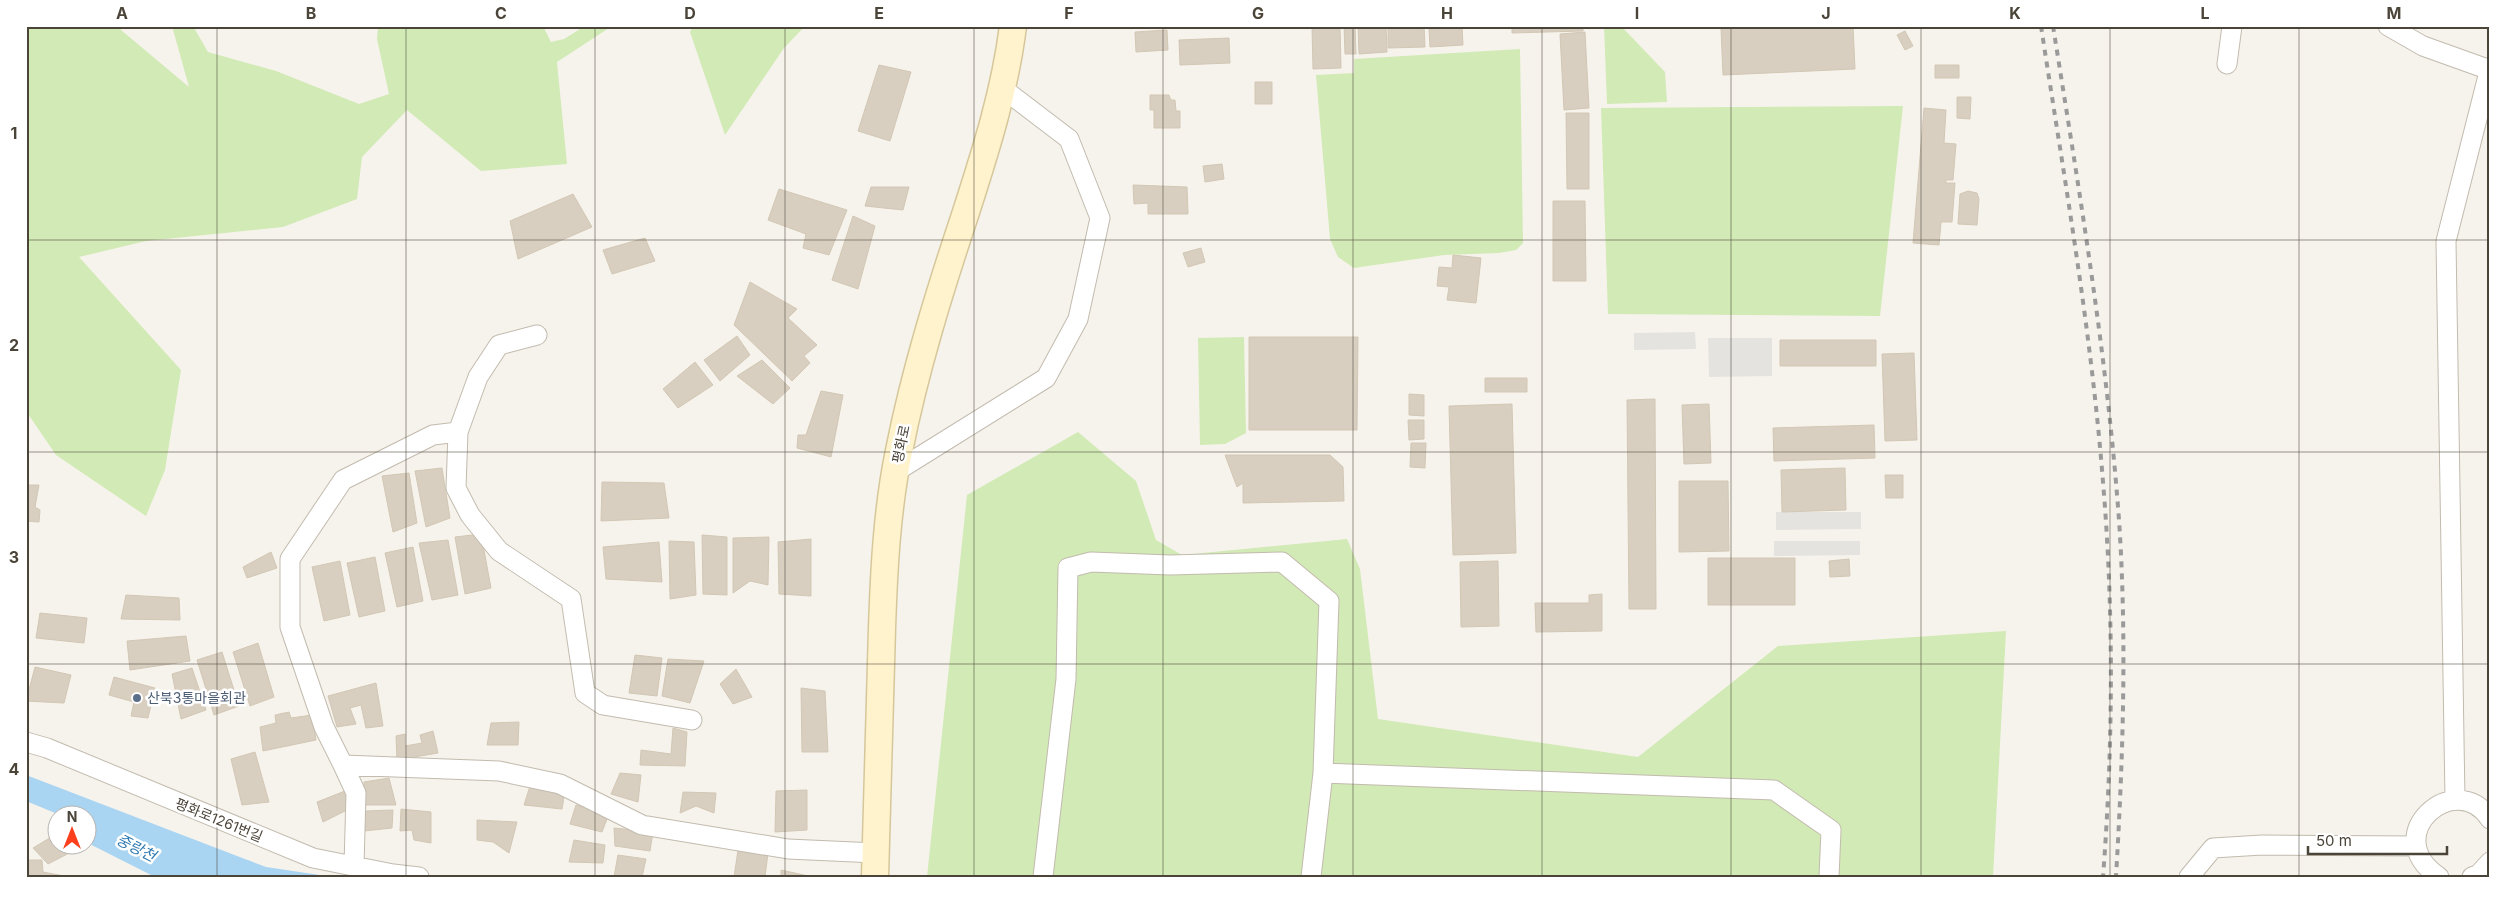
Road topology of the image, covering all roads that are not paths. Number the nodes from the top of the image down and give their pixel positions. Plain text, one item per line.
1 (1013, 26) edge
2 (2232, 26) edge
3 (2388, 26) edge
4 (2227, 64) dead end
5 (2489, 70) edge
6 (1002, 88) junction
7 (537, 335) dead end
8 (458, 432) junction
9 (895, 472) junction
10 (692, 720) dead end
11 (26, 742) edge
12 (343, 765) junction
13 (1323, 773) junction
14 (2455, 800) junction
15 (2490, 819) edge
16 (2416, 846) junction
17 (2490, 862) edge
18 (876, 865) edge
19 (354, 866) junction
20 (419, 877) edge
21 (1043, 877) edge
22 (1311, 877) edge
23 (1829, 877) edge
24 (2189, 877) edge
25 (2439, 877) edge
26 (2472, 877) edge

1 - 6 main road, 평화로
2 - 4 street
3 - 5 street
5 - 14 street
6 - 9 main road, 평화로
6 - 9 street
7 - 8 street
8 - 10 street
8 - 12 street
9 - 18 main road, 평화로
11 - 19 street, 평화로1261번길
12 - 18 street
12 - 19 street
13 - 21 street
13 - 22 street
13 - 23 street
14 - 15 street
14 - 16 street
16 - 24 street
16 - 25 street
17 - 26 street
19 - 20 street, 평화로1261번길

